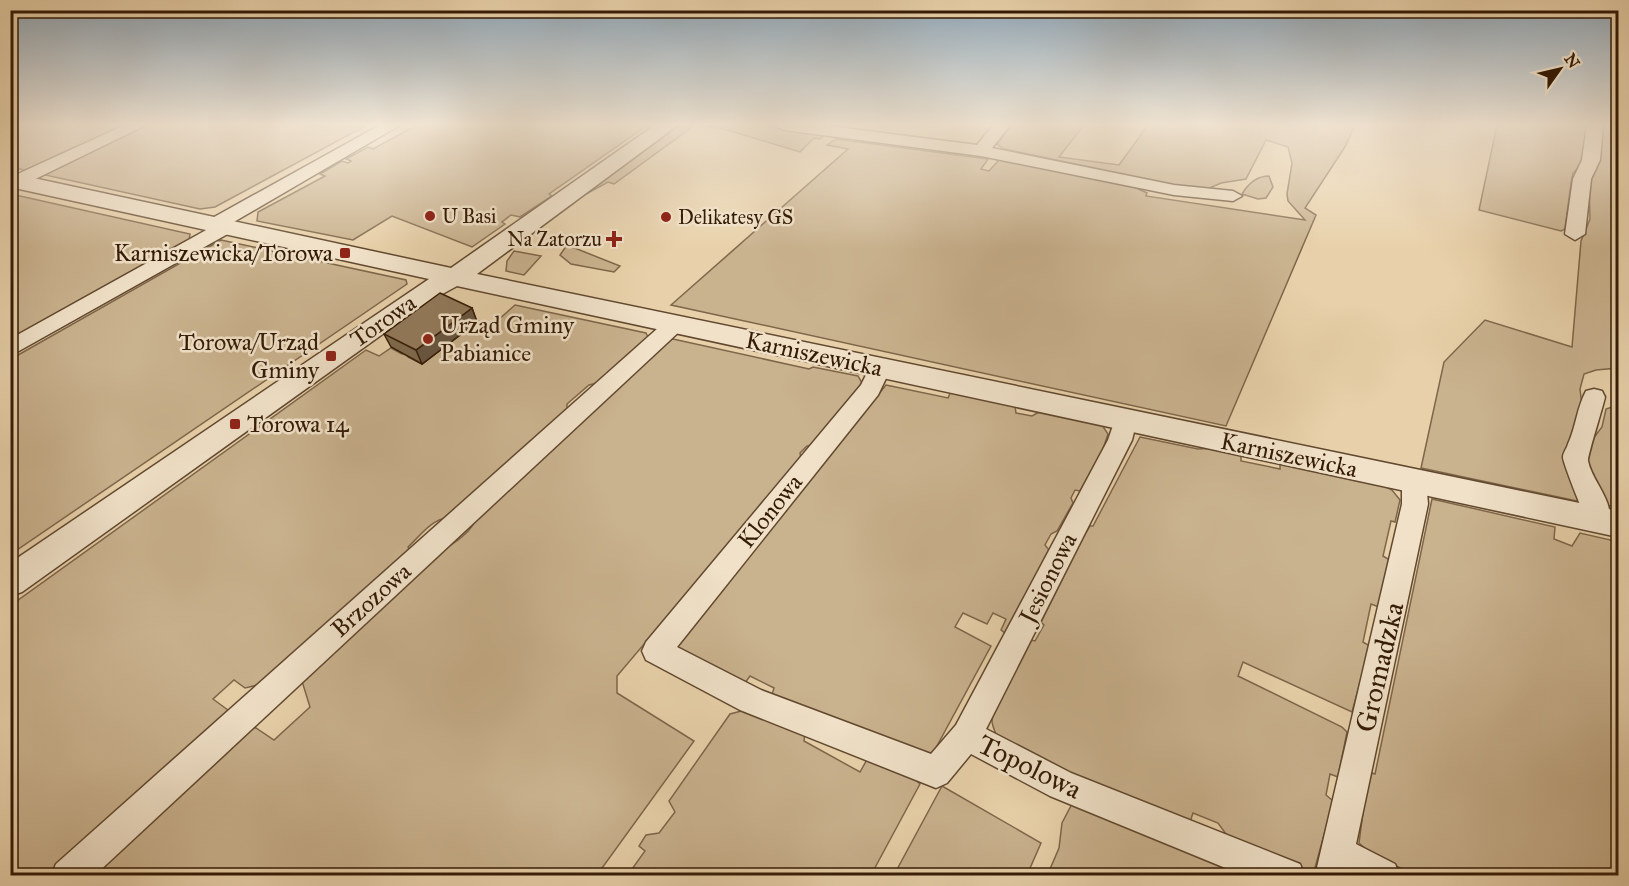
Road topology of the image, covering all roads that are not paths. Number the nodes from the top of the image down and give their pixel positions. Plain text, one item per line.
1 (45, 166) edge
2 (322, 166) edge
3 (610, 166) edge
4 (1057, 166) edge
5 (1588, 166) edge
6 (14, 180) edge
7 (1233, 196) dead end
8 (220, 226) junction
9 (1575, 234) dead end
10 (454, 277) junction
11 (674, 325) junction
12 (10, 350) edge
13 (880, 368) junction
14 (1594, 397) dead end
15 (1125, 420) junction
16 (1414, 481) junction
17 (1608, 522) edge
18 (10, 582) edge
19 (656, 651) joint
20 (967, 735) junction
21 (1334, 864) edge
22 (68, 876) edge
23 (1288, 876) edge
24 (1383, 876) edge

1 - 6 street
2 - 8 street
3 - 10 street, Torowa
4 - 7 street
5 - 9 street
6 - 8 street, Karniszewicka
8 - 10 street, Karniszewicka
8 - 12 street
10 - 11 street, Karniszewicka
10 - 18 street, Torowa
11 - 13 street, Karniszewicka
11 - 22 street, Brzozowa
13 - 15 street, Karniszewicka
13 - 19 street, Klonowa
14 - 17 street
15 - 16 street, Karniszewicka
15 - 20 street, Jesionowa
16 - 17 street, Karniszewicka
16 - 21 street, Gromadzka
19 - 20 street, Topolowa
20 - 23 street, Topolowa
21 - 24 street

